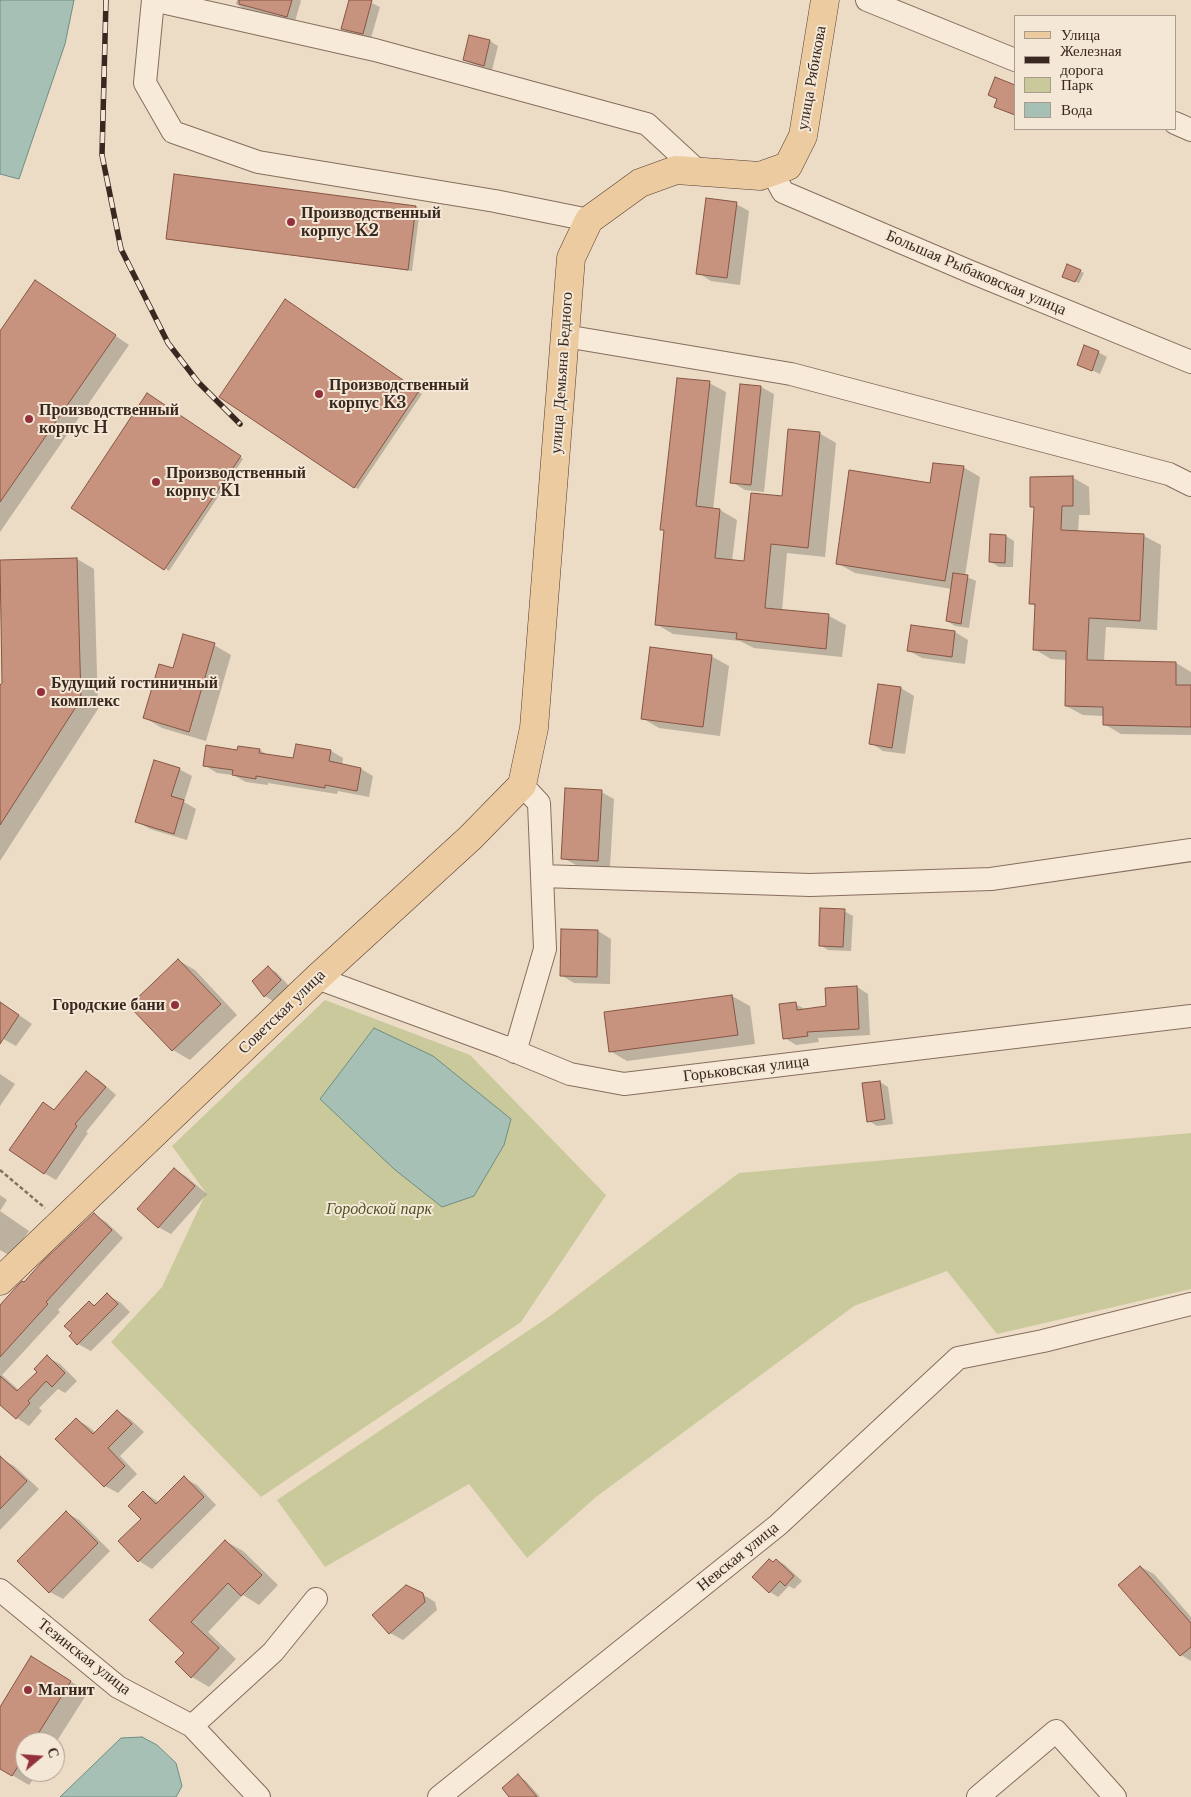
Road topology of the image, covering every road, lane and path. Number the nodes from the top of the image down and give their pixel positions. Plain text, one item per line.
1 (153, 0) edge
2 (826, 0) edge
3 (867, 0) edge
4 (1014, 60) edge
5 (1176, 123) edge
6 (1191, 130) edge
7 (699, 172) junction
8 (772, 172) junction
9 (589, 220) junction
10 (565, 336) junction
11 (1191, 362) edge
12 (1191, 485) edge
13 (522, 785) junction
14 (1191, 850) edge
15 (542, 876) junction
16 (317, 978) junction
17 (1191, 1016) edge
18 (515, 1052) junction
19 (0, 1170) edge
20 (62, 1222) junction
21 (0, 1281) edge
22 (1191, 1304) edge
23 (0, 1590) edge
24 (316, 1599) dead end
25 (192, 1726) junction
26 (259, 1797) edge
27 (439, 1797) edge
28 (978, 1797) edge
29 (1114, 1797) edge

1 - 7 street
1 - 9 street
2 - 8 main road, улица Рябикова
3 - 4 street
5 - 6 street
7 - 8 main road, улица Демьяна Бедного
7 - 9 main road, улица Демьяна Бедного
8 - 11 street, Большая Рыбаковская улица
9 - 10 main road, улица Демьяна Бедного
10 - 12 street
10 - 13 main road, улица Демьяна Бедного
13 - 15 street
13 - 16 main road, Советская улица
14 - 15 street
15 - 18 street
16 - 18 street, Горьковская улица
16 - 20 main road, Советская улица
17 - 18 street, Горьковская улица
19 - 20 path
20 - 21 main road, Советская улица
22 - 27 street, Невская улица
23 - 25 street, Тезинская улица
24 - 25 street
25 - 26 street, Тезинская улица
28 - 29 street

